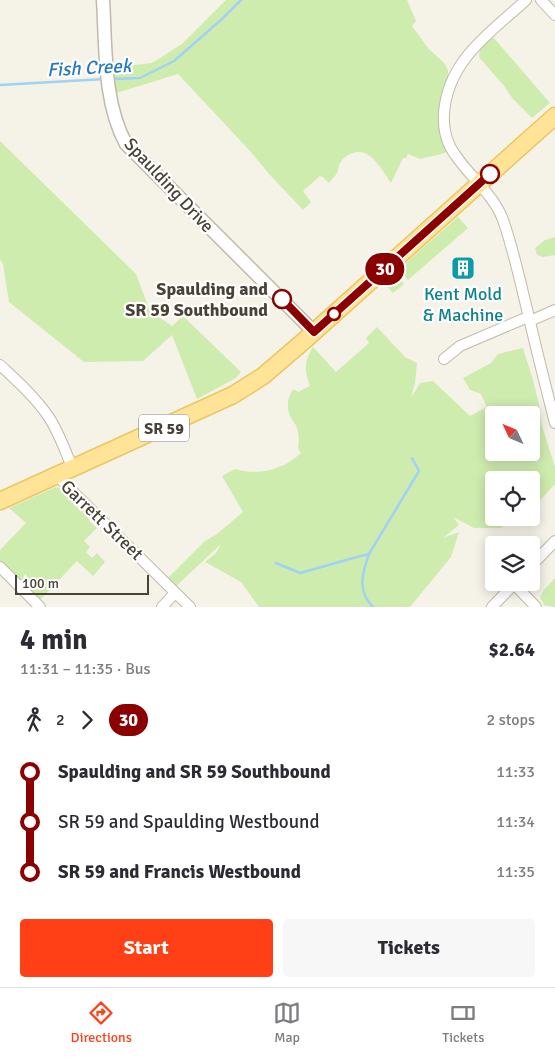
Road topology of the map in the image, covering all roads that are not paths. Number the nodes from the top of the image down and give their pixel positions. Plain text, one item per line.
1 (103, 0) edge
2 (526, 0) edge
3 (540, 0) edge
4 (555, 15) edge
5 (555, 116) edge
6 (480, 184) junction
7 (555, 310) edge
8 (529, 319) junction
9 (314, 332) junction
10 (444, 359) dead end
11 (0, 365) edge
12 (555, 423) edge
13 (72, 469) junction
14 (57, 476) junction
15 (0, 501) edge
16 (555, 541) edge
17 (540, 557) edge
18 (0, 568) edge
19 (507, 591) edge
20 (522, 591) edge
21 (175, 593) junction
22 (40, 607) edge
23 (162, 607) edge
24 (190, 607) edge
25 (492, 607) edge
26 (536, 607) edge

1 - 9 street, Spaulding Drive
2 - 6 street
3 - 4 street
5 - 6 main road, SR 59
6 - 8 street
6 - 9 main road, SR 59
7 - 8 street
8 - 10 street
8 - 12 street
9 - 13 main road, SR 59
11 - 13 street
13 - 14 main road, SR 59
14 - 15 main road, SR 59
14 - 21 street, Garrett Street
16 - 17 street
18 - 22 street
19 - 25 street
20 - 26 street
21 - 23 street
21 - 24 street, Garrett Street

